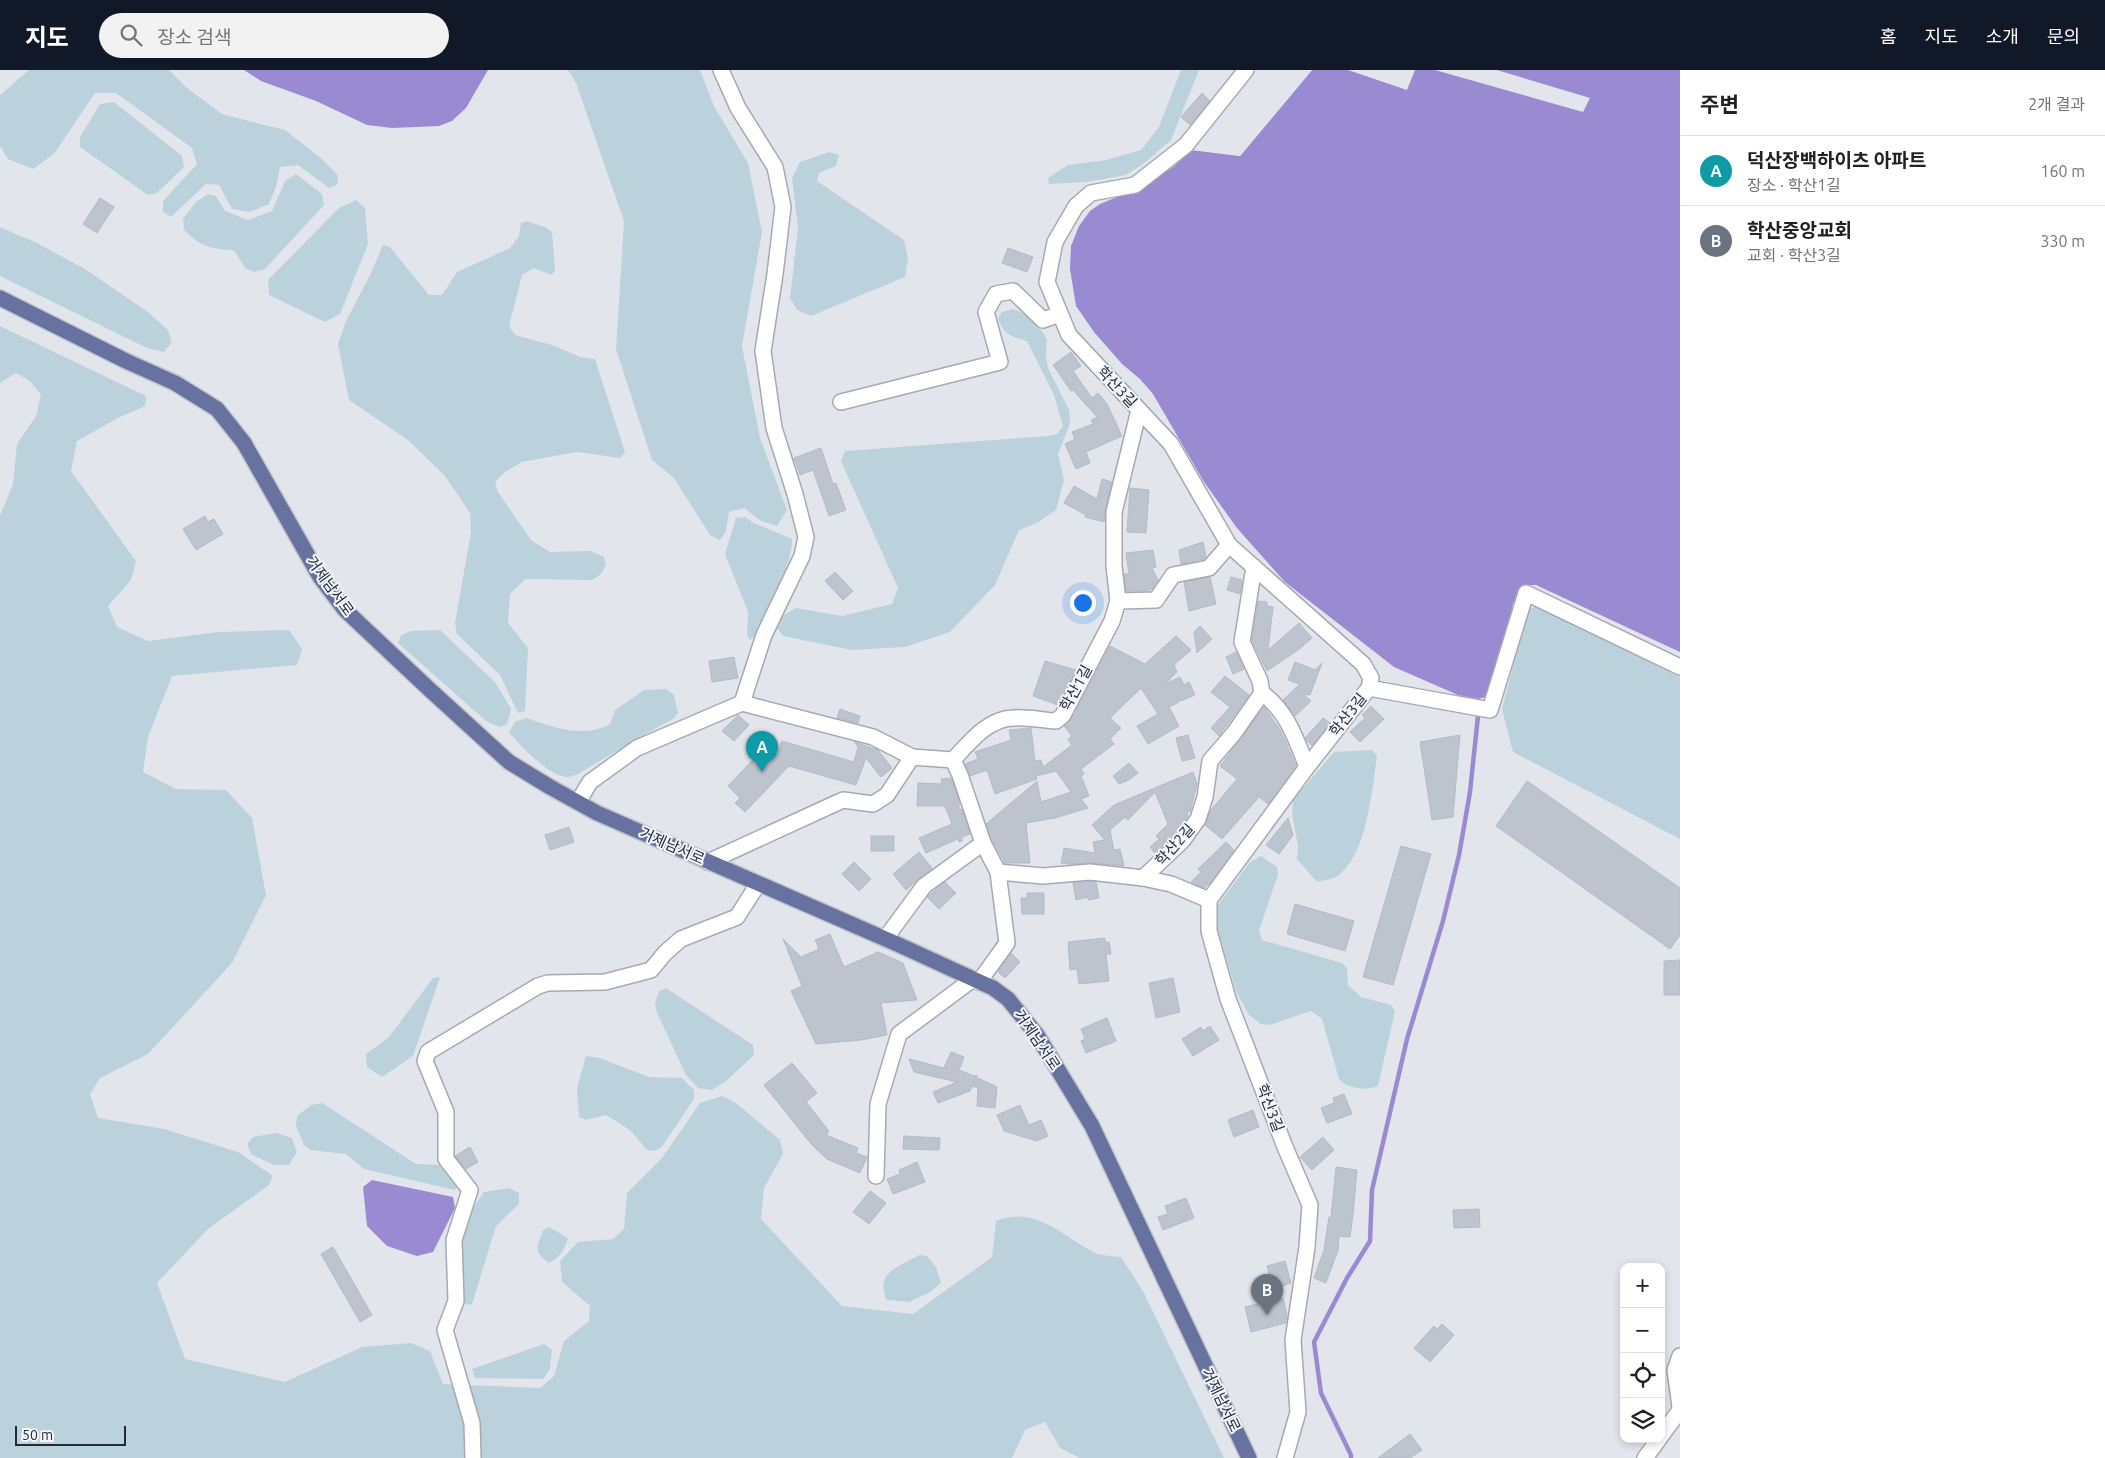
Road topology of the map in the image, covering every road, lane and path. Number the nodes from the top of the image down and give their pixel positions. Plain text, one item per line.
1 (721, 70) edge
2 (1246, 70) edge
3 (0, 298) edge
4 (1060, 314) junction
5 (841, 402) dead end
6 (1139, 410) junction
7 (1229, 545) junction
8 (1254, 567) junction
9 (1118, 601) junction
10 (1680, 668) edge
11 (1369, 688) junction
12 (1262, 693) junction
13 (742, 703) junction
14 (912, 757) junction
15 (953, 760) junction
16 (1307, 767) junction
17 (578, 802) junction
18 (983, 843) junction
19 (708, 862) junction
20 (998, 872) junction
21 (1143, 878) junction
22 (758, 884) junction
23 (1209, 900) junction
24 (885, 938) junction
25 (976, 981) junction
26 (876, 1176) dead end
27 (1680, 1356) edge
28 (1680, 1409) edge
29 (1665, 1430) edge
30 (1655, 1443) edge
31 (473, 1458) edge
32 (1250, 1458) edge
33 (1285, 1458) edge
34 (1645, 1458) edge

1 - 13 street
2 - 4 street, 학산3길
3 - 17 main road, 거제남서로
4 - 5 street
4 - 6 street, 학산3길
6 - 7 street, 학산3길
6 - 9 street, 학산1길
7 - 8 street, 학산3길
7 - 9 street
8 - 11 street, 학산3길
8 - 12 street
9 - 15 street, 학산1길
10 - 11 street
11 - 16 street, 학산3길
12 - 16 street
12 - 21 street, 학산2길
13 - 14 street
13 - 17 street
14 - 15 street
14 - 19 street
15 - 18 street
16 - 23 street, 학산3길
17 - 19 main road, 거제남서로
18 - 20 street
18 - 24 street
19 - 22 main road, 거제남서로
20 - 21 street, 학산2길
20 - 25 street
21 - 23 street
22 - 24 main road, 거제남서로
22 - 31 street
23 - 33 street, 학산3길
24 - 25 main road, 거제남서로
25 - 26 street
25 - 32 main road, 거제남서로
27 - 28 street
28 - 29 street
30 - 34 street

